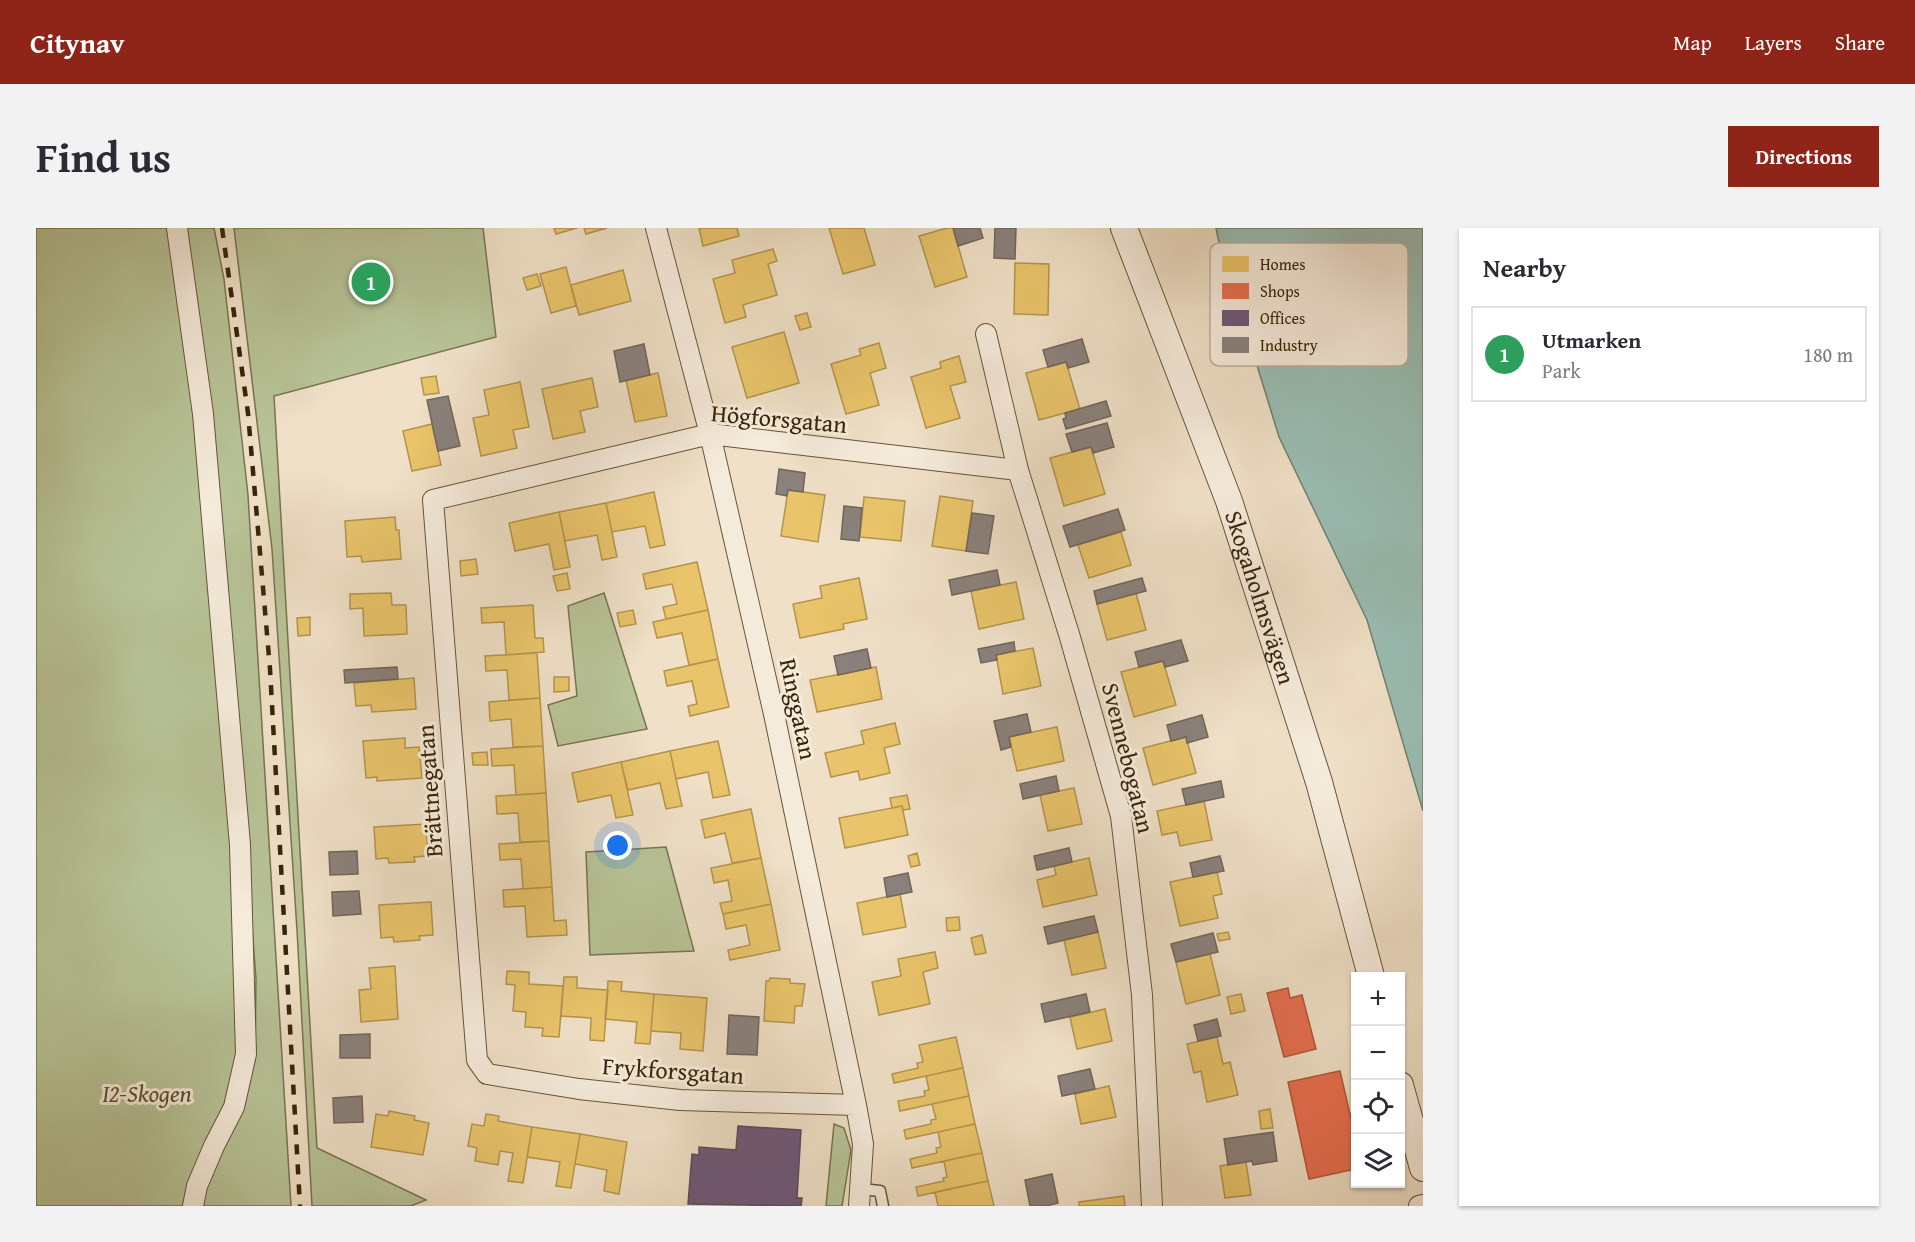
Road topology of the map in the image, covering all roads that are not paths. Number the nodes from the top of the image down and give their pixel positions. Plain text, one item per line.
1 (177, 228) edge
2 (656, 228) edge
3 (1124, 228) edge
4 (986, 334) dead end
5 (710, 434) junction
6 (1018, 470) junction
7 (434, 500) joint
8 (1370, 972) edge
9 (487, 1074) joint
10 (1405, 1100) edge
11 (855, 1105) junction
12 (1423, 1168) edge
13 (860, 1197) edge
14 (193, 1206) edge
15 (883, 1206) edge
16 (1152, 1206) edge

1 - 14 street
2 - 5 street, Ringgatan
3 - 8 street, Skogaholmsvägen
4 - 6 street, Svennebogatan
5 - 6 street, Högforsgatan
5 - 7 street, Högforsgatan
5 - 11 street, Ringgatan
6 - 16 street, Svennebogatan
7 - 9 street, Brättnegatan
9 - 11 street, Frykforsgatan
10 - 12 street
11 - 13 street, Ringgatan
13 - 15 lane

